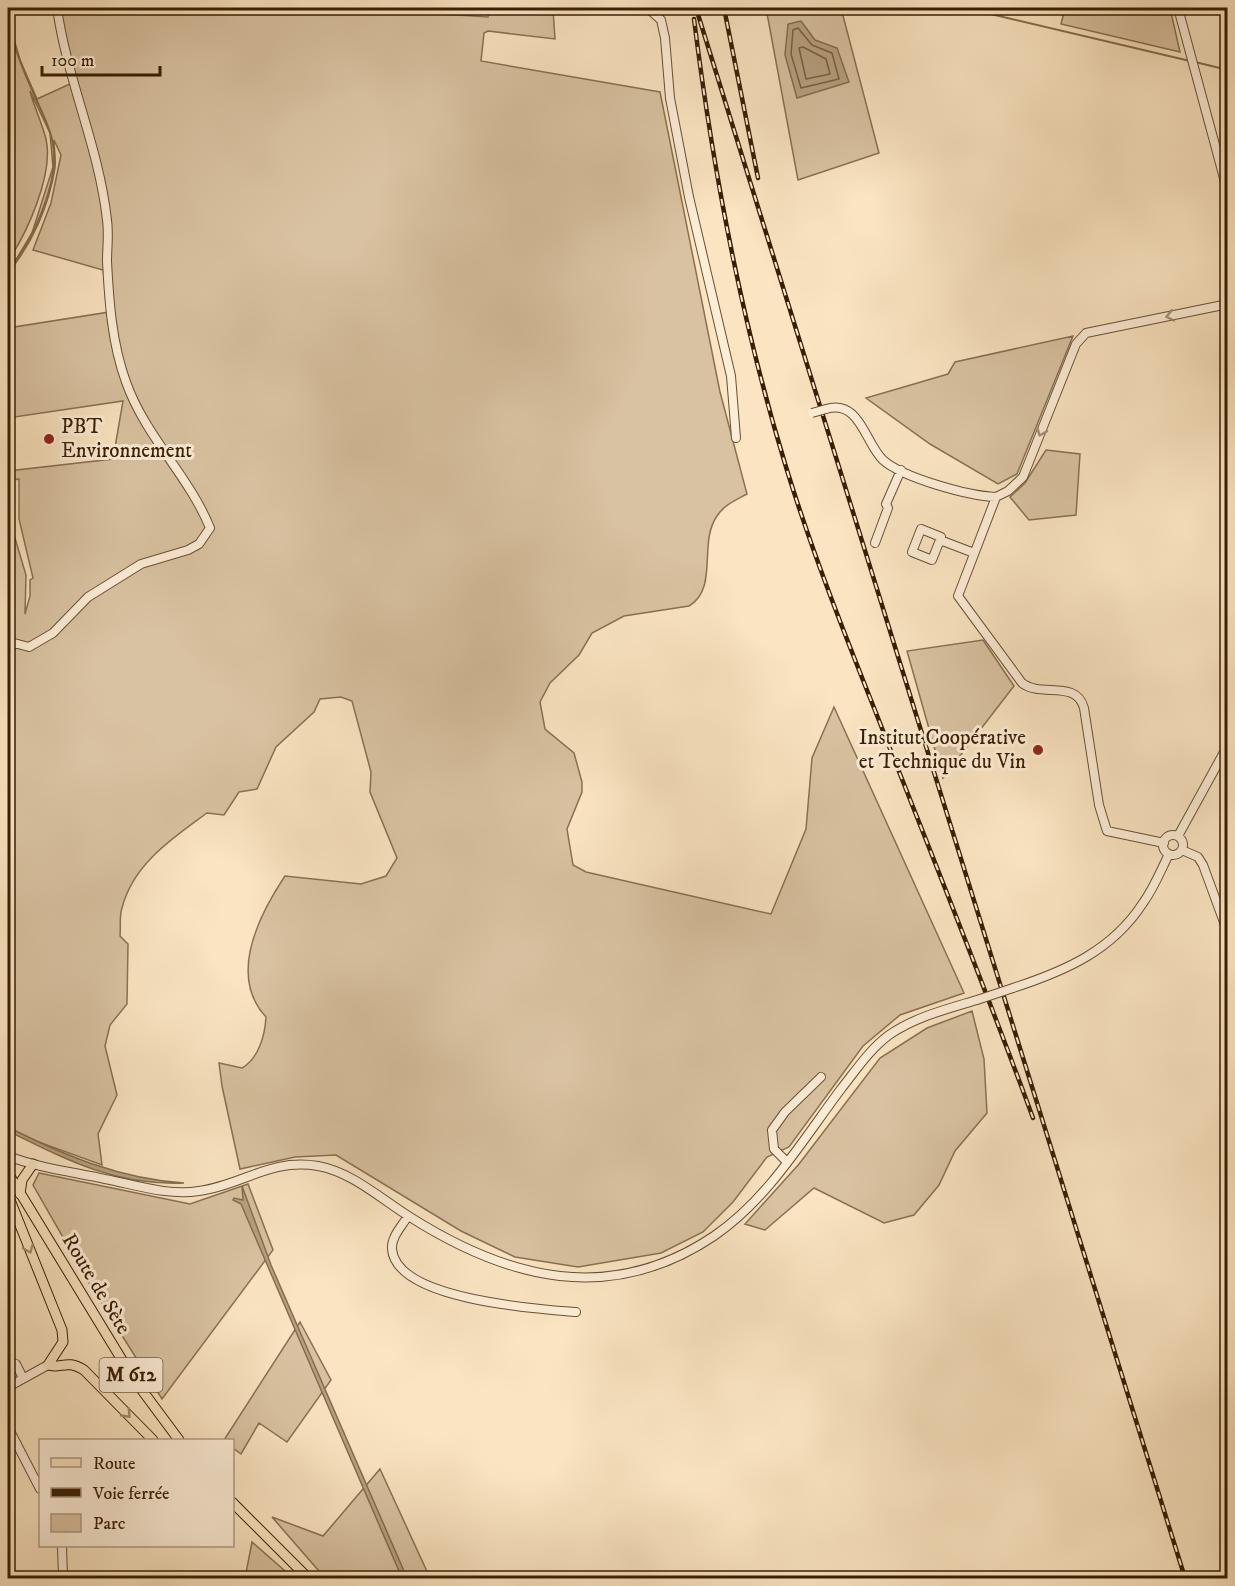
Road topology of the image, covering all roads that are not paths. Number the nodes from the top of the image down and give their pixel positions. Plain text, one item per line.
1 (57, 8) edge
2 (648, 8) edge
3 (1178, 8) edge
4 (1227, 193) edge
5 (1227, 304) edge
6 (812, 413) dead end
7 (736, 438) dead end
8 (901, 470) junction
9 (996, 497) junction
10 (940, 540) dead end
11 (875, 543) dead end
12 (974, 553) junction
13 (8, 653) edge
14 (1227, 745) edge
15 (1178, 836) junction
16 (1164, 843) junction
17 (1182, 850) junction
18 (1169, 854) junction
19 (1227, 933) edge
20 (821, 1077) dead end
21 (8, 1156) edge
22 (787, 1162) junction
23 (33, 1164) junction
24 (8, 1173) edge
25 (20, 1194) junction
26 (8, 1195) edge
27 (408, 1216) junction
28 (576, 1312) dead end
29 (48, 1365) junction
30 (8, 1369) edge
31 (23, 1378) junction
32 (8, 1387) edge
33 (8, 1427) edge
34 (152, 1439) edge
35 (177, 1439) edge
36 (39, 1487) edge
37 (234, 1505) edge
38 (62, 1547) edge
39 (63, 1578) edge
40 (308, 1578) edge

1 - 13 street
2 - 7 street
3 - 4 street
5 -> 9 street
6 - 8 street, bridge
8 - 9 street
8 - 11 street
9 - 12 street
10 - 12 street
12 - 16 street
14 - 15 street
15 - 16 street
15 - 17 street
16 - 18 street
17 - 18 street
17 - 19 street
18 - 22 street, bridge
20 - 22 street
21 - 23 street
22 - 27 street
23 - 25 main road
23 - 27 street
24 - 25 main road, Route de Sète / M 612
25 - 35 main road, Route de Sète / M 612
26 -> 29 main road
27 - 28 street
29 - 31 street
29 -> 34 main road, M 612
30 - 31 street
31 - 32 street
33 - 36 street
37 - 40 main road
38 - 39 street

